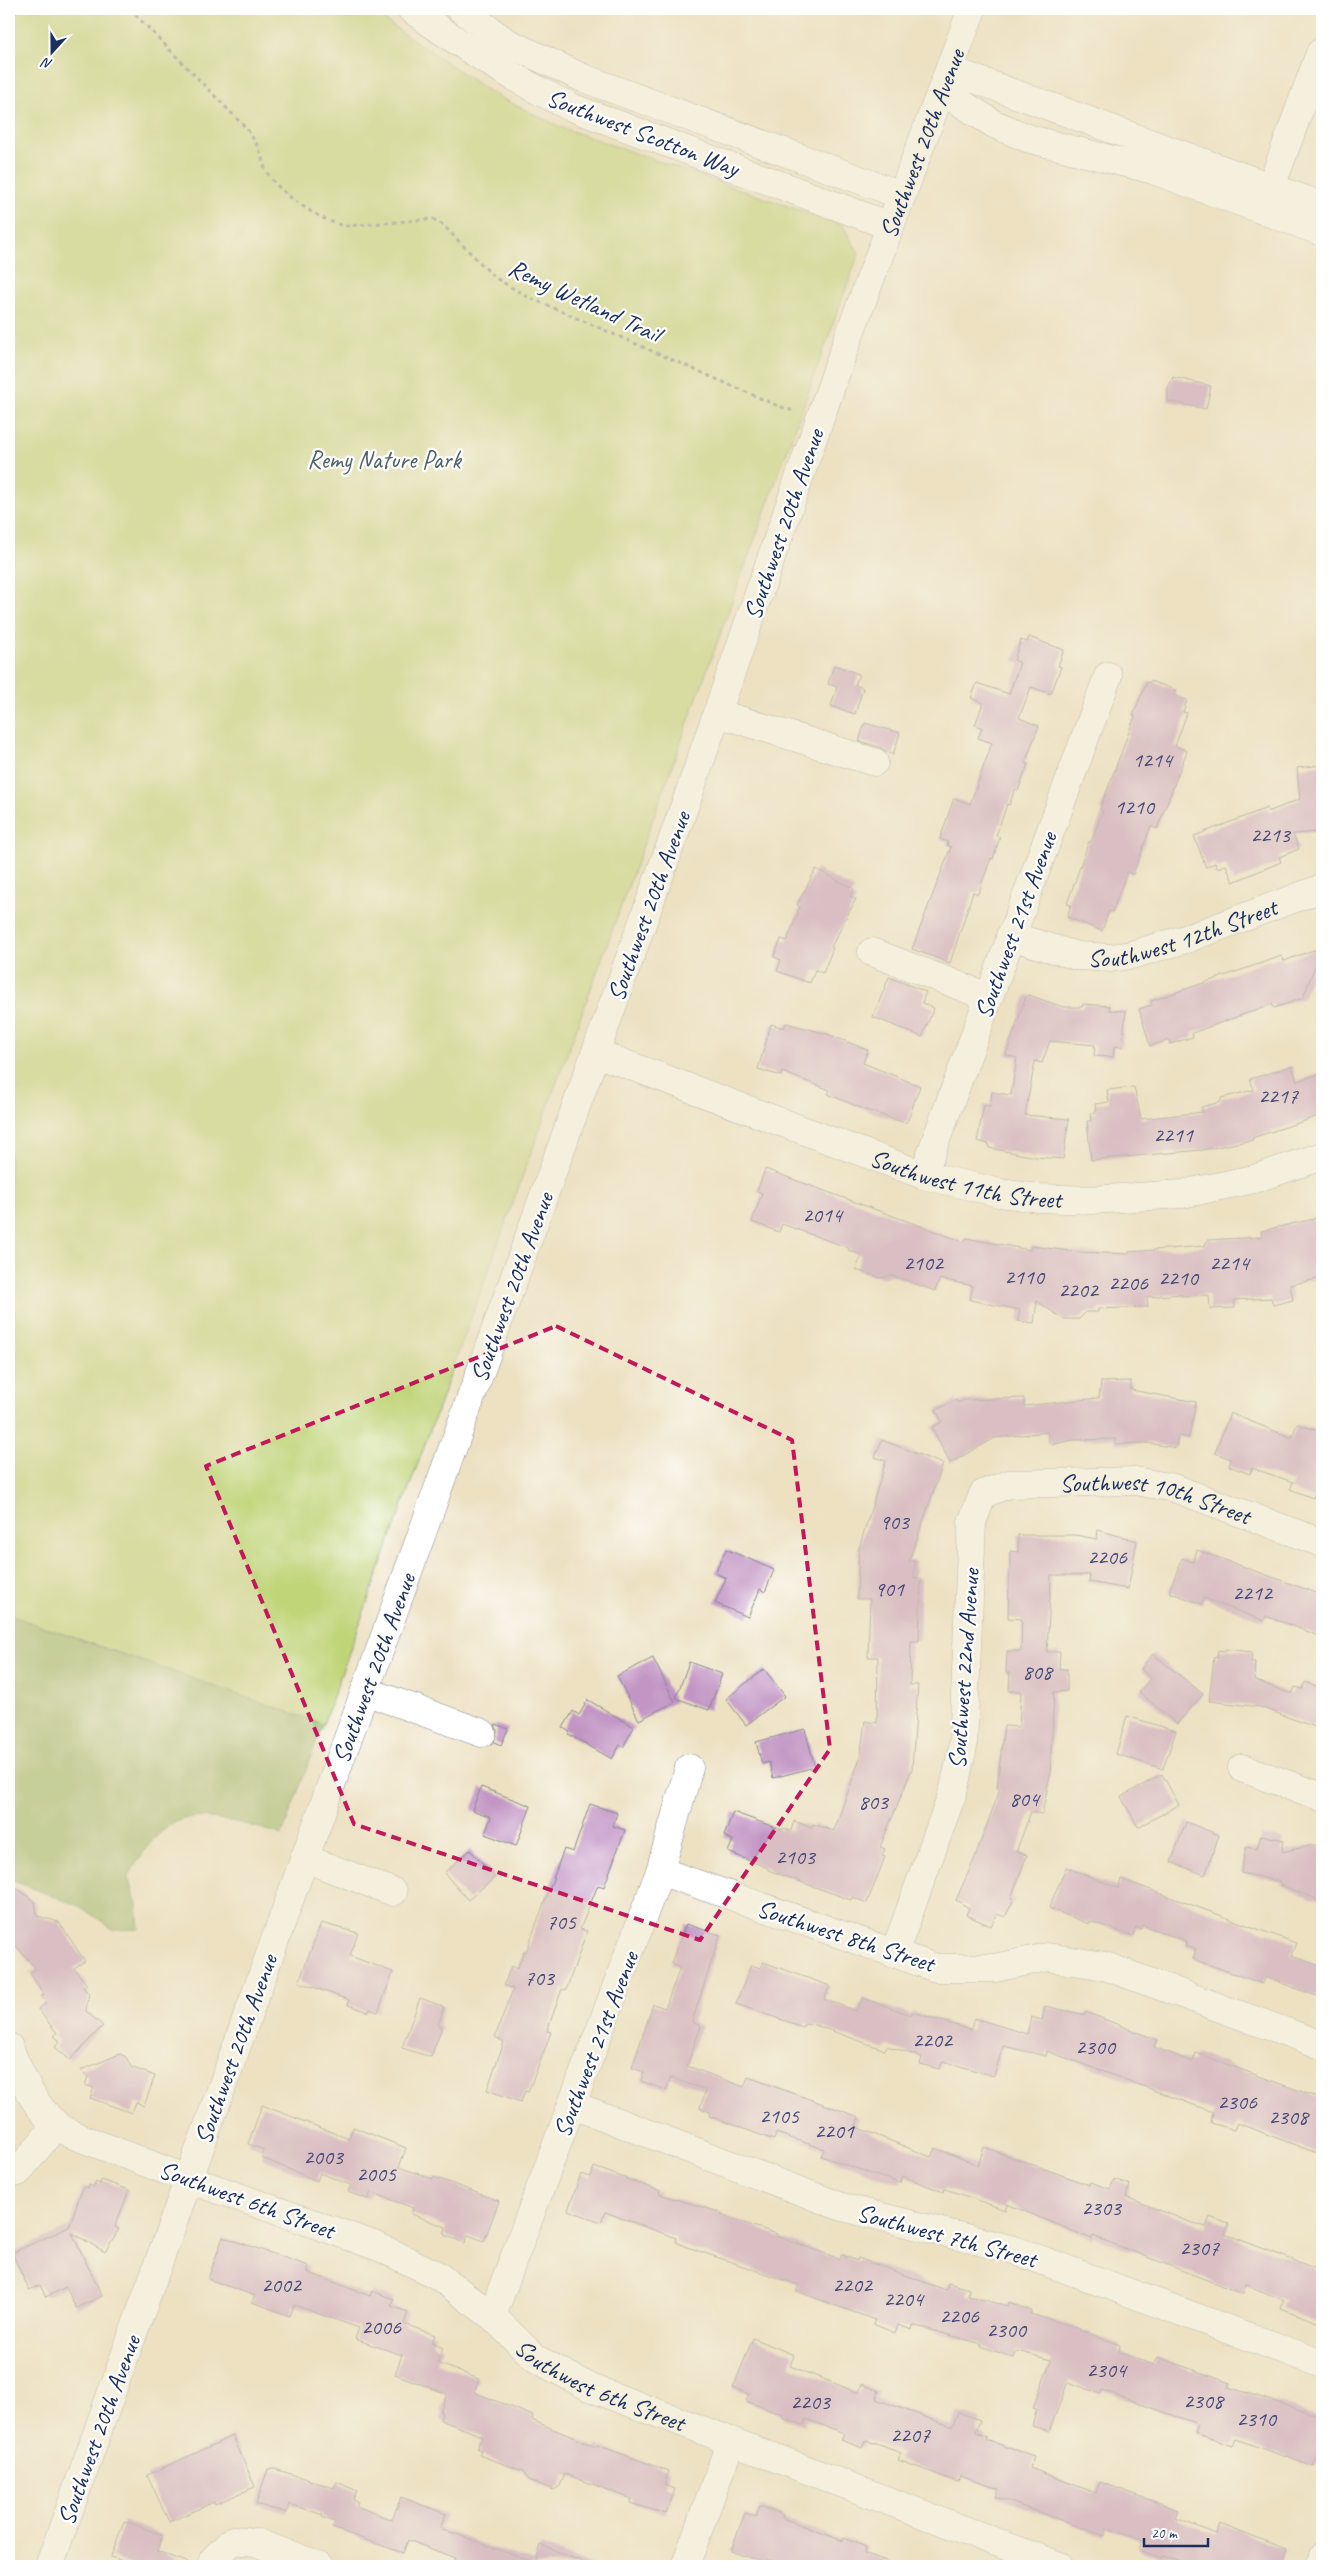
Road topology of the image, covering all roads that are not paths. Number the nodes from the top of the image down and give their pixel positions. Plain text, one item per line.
1 (411, 9) edge
2 (461, 9) edge
3 (972, 9) edge
4 (1320, 53) dead end
5 (946, 80) junction
6 (1271, 187) junction
7 (901, 195) junction
8 (1322, 206) edge
9 (890, 226) junction
10 (1322, 232) edge
11 (1108, 676) dead end
12 (716, 714) junction
13 (874, 762) dead end
14 (1322, 888) edge
15 (1010, 936) junction
16 (872, 952) dead end
17 (988, 996) junction
18 (596, 1053) junction
19 (1322, 1156) edge
20 (923, 1175) junction
21 (983, 1494) joint
22 (1322, 1543) edge
23 (365, 1690) junction
24 (482, 1733) dead end
25 (689, 1768) dead end
26 (1242, 1768) dead end
27 (1322, 1797) edge
28 (304, 1858) junction
29 (660, 1871) junction
30 (394, 1892) dead end
31 (894, 1954) junction
32 (1322, 2045) edge
33 (9, 2046) edge
34 (573, 2105) junction
35 (55, 2126) junction
36 (18, 2172) dead end
37 (188, 2180) junction
38 (492, 2316) junction
39 (1322, 2364) edge
40 (731, 2441) junction
41 (1322, 2556) edge
42 (49, 2566) edge
43 (210, 2566) edge
44 (320, 2566) edge
45 (685, 2566) edge
46 (1059, 2566) edge
47 (1318, 2566) edge

1 - 9 street, Southwest Scotton Way
2 - 7 street, Southwest Scotton Way
3 - 5 street, Southwest 20th Avenue
4 - 6 street
5 - 6 street
5 - 7 street, Southwest 20th Avenue
5 - 10 street
6 - 8 street
7 - 9 street, Southwest 20th Avenue
9 - 12 street, Southwest 20th Avenue
11 - 15 street, Southwest 21st Avenue
12 - 13 street
12 - 18 street, Southwest 20th Avenue
14 - 15 street, Southwest 12th Street
15 - 17 street, Southwest 21st Avenue
16 - 17 street
17 - 20 street, Southwest 21st Avenue
18 - 20 street, Southwest 11th Street
18 - 23 street, Southwest 20th Avenue
19 - 20 street, Southwest 11th Street
21 - 22 street, Southwest 10th Street
21 - 31 street, Southwest 22nd Avenue
23 - 24 street
23 - 28 street, Southwest 20th Avenue
25 - 29 street, Southwest 21st Avenue
26 - 27 street
28 - 30 street
28 - 37 street, Southwest 20th Avenue
29 - 31 street, Southwest 8th Street
29 - 34 street, Southwest 21st Avenue
31 - 32 street, Southwest 8th Street
33 - 35 street
34 - 38 street, Southwest 21st Avenue
34 - 39 street, Southwest 7th Street
35 - 36 street
35 - 37 street, Southwest 6th Street
37 - 38 street, Southwest 6th Street
37 - 42 street, Southwest 20th Avenue
38 - 40 street, Southwest 6th Street
40 - 45 street
40 - 46 street, Southwest 6th Street
41 - 47 street
43 - 44 street

